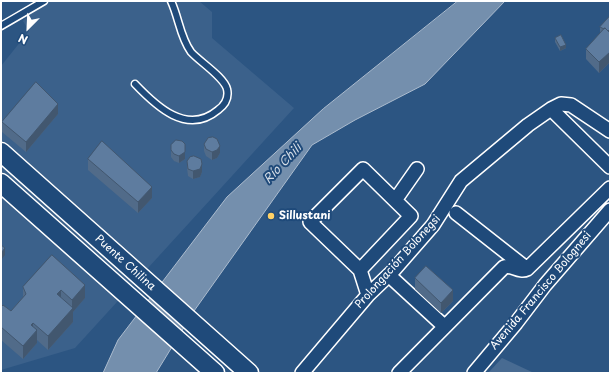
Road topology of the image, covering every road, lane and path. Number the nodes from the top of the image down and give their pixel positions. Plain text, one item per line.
1 (44, 1) edge
2 (171, 1) edge
3 (1, 26) edge
4 (135, 84) dead end
5 (551, 109) junction
6 (610, 131) edge
7 (1, 152) edge
8 (610, 167) edge
9 (417, 169) dead end
10 (1, 183) edge
11 (610, 188) edge
12 (396, 200) junction
13 (610, 210) edge
14 (456, 213) dead end
15 (527, 269) junction
16 (360, 270) junction
17 (394, 280) dead end
18 (368, 295) junction
19 (444, 326) junction
20 (213, 346) dead end
21 (215, 373) edge
22 (241, 373) edge
23 (249, 373) edge
24 (302, 373) edge
25 (398, 373) edge
26 (474, 373) edge

1 - 3 lane
2 - 4 lane
5 - 6 street
5 - 8 street
5 - 18 street, Prolongación Bolonegsi
7 - 23 main road, Puente Chilina
9 - 12 street
10 - 21 main road, Puente Chilina
11 - 15 street
12 - 16 street
12 - 16 street
13 - 26 street, Avenida Francisco Bolognesi
14 - 15 street
15 - 19 street
16 - 18 street
17 - 19 street
18 - 24 street, Prolongación Bolonegsi
19 - 25 street
20 - 22 lane

